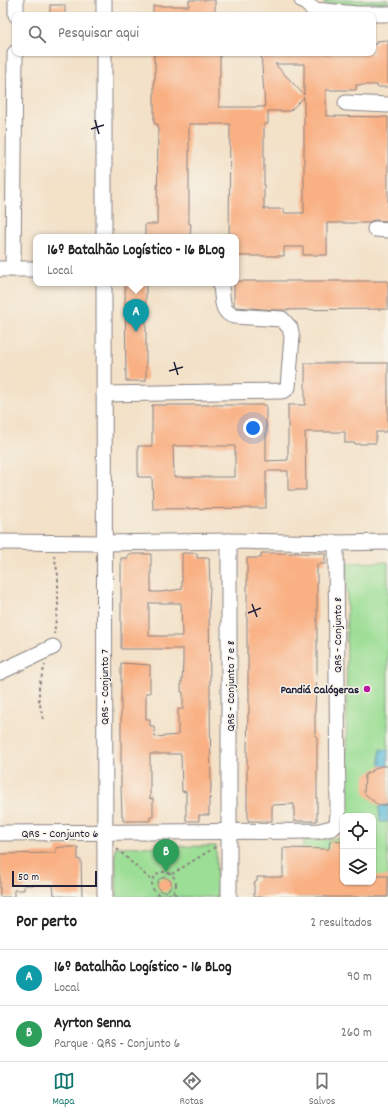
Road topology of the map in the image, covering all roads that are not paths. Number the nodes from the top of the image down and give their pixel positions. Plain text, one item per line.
1 (16, 0) edge
2 (104, 0) edge
3 (302, 0) edge
4 (16, 12) edge
5 (104, 12) edge
6 (336, 12) edge
7 (376, 14) edge
8 (388, 14) edge
9 (15, 56) edge
10 (104, 56) edge
11 (346, 103) dead end
12 (388, 104) edge
13 (104, 234) edge
14 (6, 269) edge
15 (33, 269) edge
16 (104, 286) edge
17 (220, 286) edge
18 (104, 394) junction
19 (229, 541) junction
20 (0, 542) edge
21 (388, 542) edge
22 (104, 543) junction
23 (336, 543) junction
24 (53, 647) road end
25 (0, 672) edge
26 (230, 831) junction
27 (104, 832) junction
28 (0, 833) edge
29 (104, 897) edge
30 (229, 897) edge

1 - 4 street
2 - 5 street
3 - 6 street
7 - 8 street
9 - 14 street
10 - 13 street
11 - 12 street
14 - 15 street
16 - 18 street, QRS - Conjunto 7
17 - 18 street
18 - 22 street, QRS - Conjunto 7
19 - 22 street
19 - 23 street
19 - 26 street, QRS - Conjunto 7 e 8
20 - 22 street
21 - 23 street
22 - 27 street, QRS - Conjunto 7
23 - 26 street, QRS - Conjunto 8
24 - 25 street
26 - 27 street
26 - 30 street, QRS - Conjunto 7 e 8
27 - 28 street, QRS - Conjunto 6
27 - 29 street, QRS - Conjunto 6

